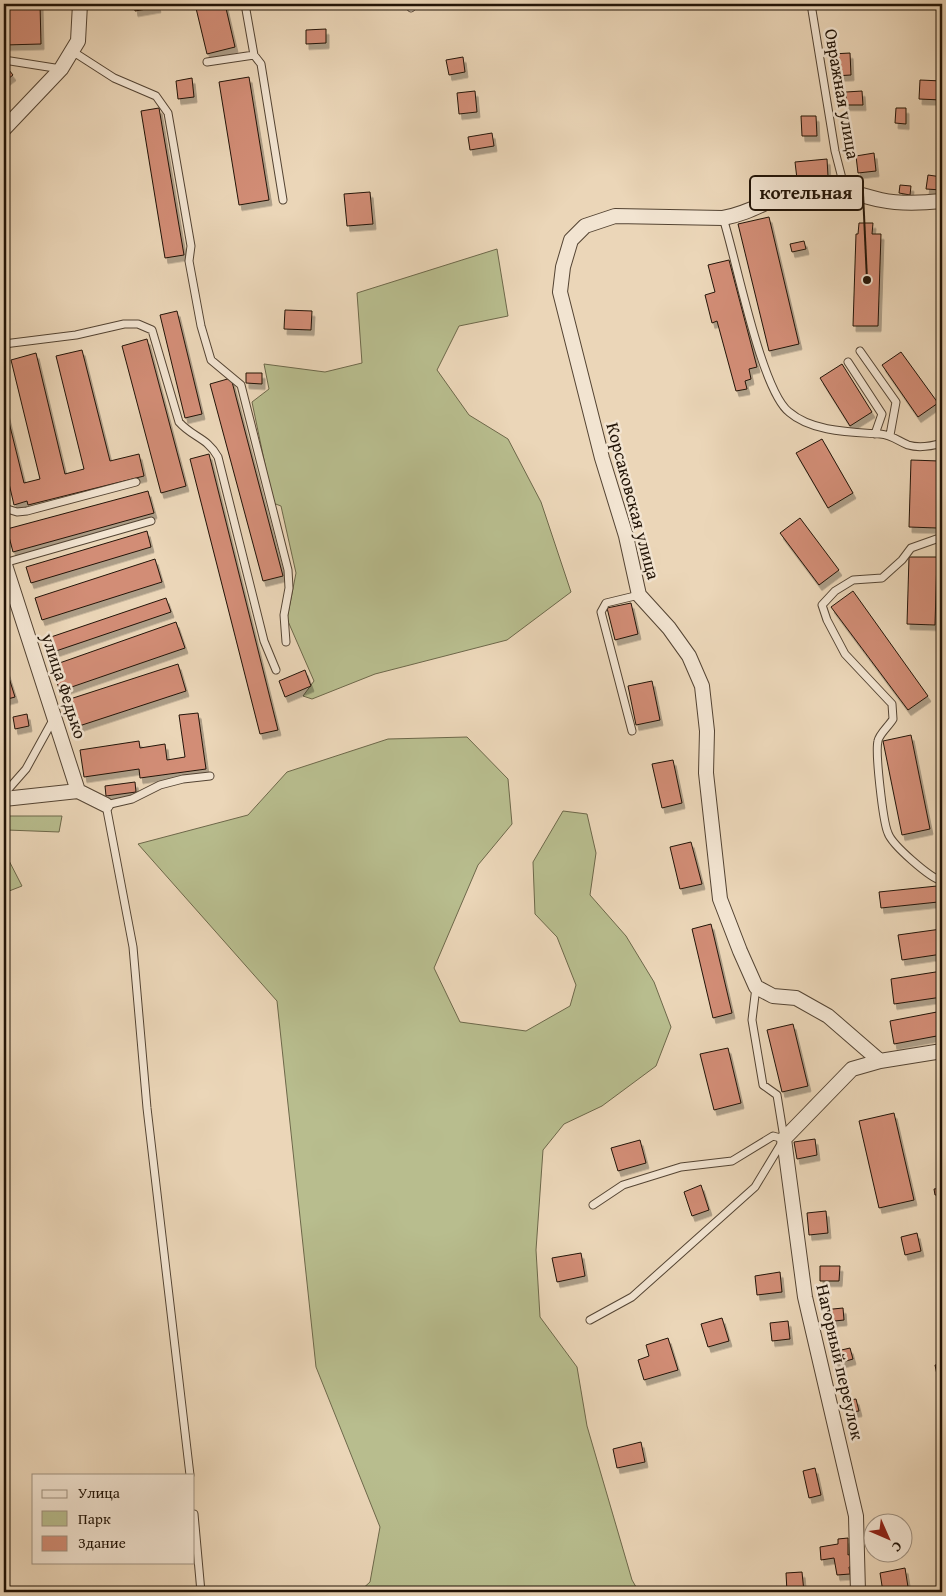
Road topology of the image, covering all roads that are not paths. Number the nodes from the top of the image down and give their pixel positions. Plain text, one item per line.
1 (80, 4) edge
2 (245, 4) edge
3 (811, 4) edge
4 (72, 51) junction
5 (254, 55) junction
6 (4, 60) edge
7 (207, 62) dead end
8 (62, 69) junction
9 (4, 129) edge
10 (845, 190) junction
11 (283, 200) dead end
12 (942, 201) edge
13 (723, 218) junction
14 (4, 344) edge
15 (860, 351) dead end
16 (848, 362) dead end
17 (875, 434) junction
18 (890, 435) junction
19 (942, 444) edge
20 (136, 482) dead end
21 (4, 508) edge
22 (151, 521) dead end
23 (942, 537) edge
24 (4, 563) edge
25 (639, 595) junction
26 (286, 642) dead end
27 (276, 670) dead end
28 (54, 717) junction
29 (632, 731) dead end
30 (210, 776) dead end
31 (78, 792) junction
32 (4, 794) edge
33 (4, 799) edge
34 (106, 805) junction
35 (942, 881) edge
36 (756, 987) junction
37 (942, 1051) edge
38 (880, 1061) junction
39 (784, 1139) junction
40 (593, 1205) dead end
41 (590, 1320) dead end
42 (190, 1474) edge
43 (195, 1525) edge
44 (201, 1592) edge
45 (858, 1592) edge

1 - 4 street
2 - 5 lane
3 - 10 lane, Овражная улица
4 - 8 street
4 - 26 lane
5 - 7 lane
5 - 11 lane
6 - 8 lane
8 - 9 street
10 - 12 street
10 - 13 street
13 - 17 lane
13 - 25 street, Корсаковская улица
14 - 27 lane
15 - 18 lane
16 - 17 lane
17 - 18 lane
18 - 19 lane
20 - 21 lane
22 - 24 lane
23 - 35 lane
24 - 28 street, улица Федько
25 - 29 lane
25 - 36 street, Корсаковская улица
28 - 31 street, улица Федько
28 - 32 lane
30 - 34 lane
31 - 33 street
31 - 34 street
34 - 42 lane
36 - 38 street
36 - 39 lane
37 - 38 street
38 - 39 street
39 - 40 lane
39 - 41 lane
39 - 45 street, Нагорный переулок
43 - 44 lane

